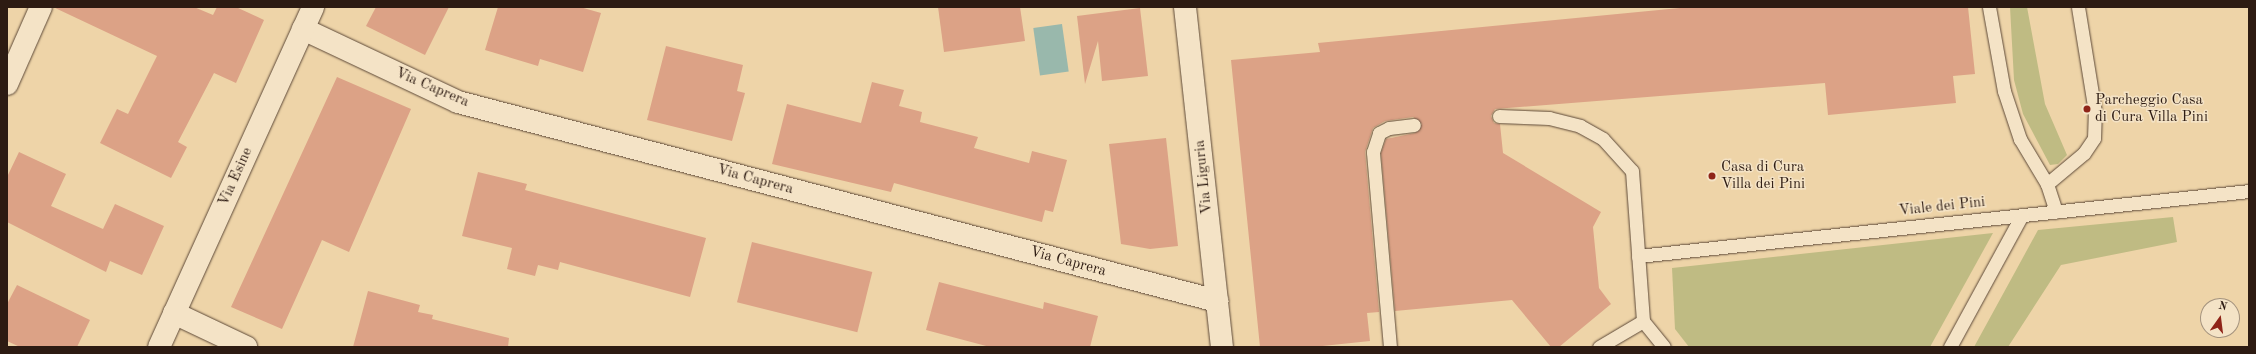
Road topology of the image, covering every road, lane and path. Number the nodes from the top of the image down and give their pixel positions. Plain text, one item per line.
1 (41, 7) edge
2 (312, 7) edge
3 (1185, 7) edge
4 (1989, 7) edge
5 (2078, 7) edge
6 (303, 29) junction
7 (7, 84) edge
8 (1499, 116) dead end
9 (1414, 125) dead end
10 (2047, 184) junction
11 (2249, 191) edge
12 (2056, 212) junction
13 (2022, 215) junction
14 (1638, 256) junction
15 (1217, 301) junction
16 (174, 313) junction
17 (1643, 321) junction
18 (159, 347) edge
19 (246, 347) edge
20 (1222, 347) edge
21 (1390, 347) edge
22 (1599, 347) edge
23 (1664, 347) edge
24 (1950, 347) edge

1 - 7 street
2 - 6 street, Via Esine
3 - 15 street, Via Liguria
4 - 10 lane
5 - 10 lane
6 - 15 street, Via Caprera
6 - 16 street, Via Esine
8 - 14 lane
9 - 21 lane
10 - 12 lane
11 - 12 lane, Viale dei Pini
12 - 13 lane, Viale dei Pini
13 - 14 lane, Viale dei Pini
13 - 24 lane
14 - 17 lane
15 - 20 street, Via Liguria
16 - 18 street, Via Esine
16 - 19 street
17 - 22 lane
17 - 23 lane

